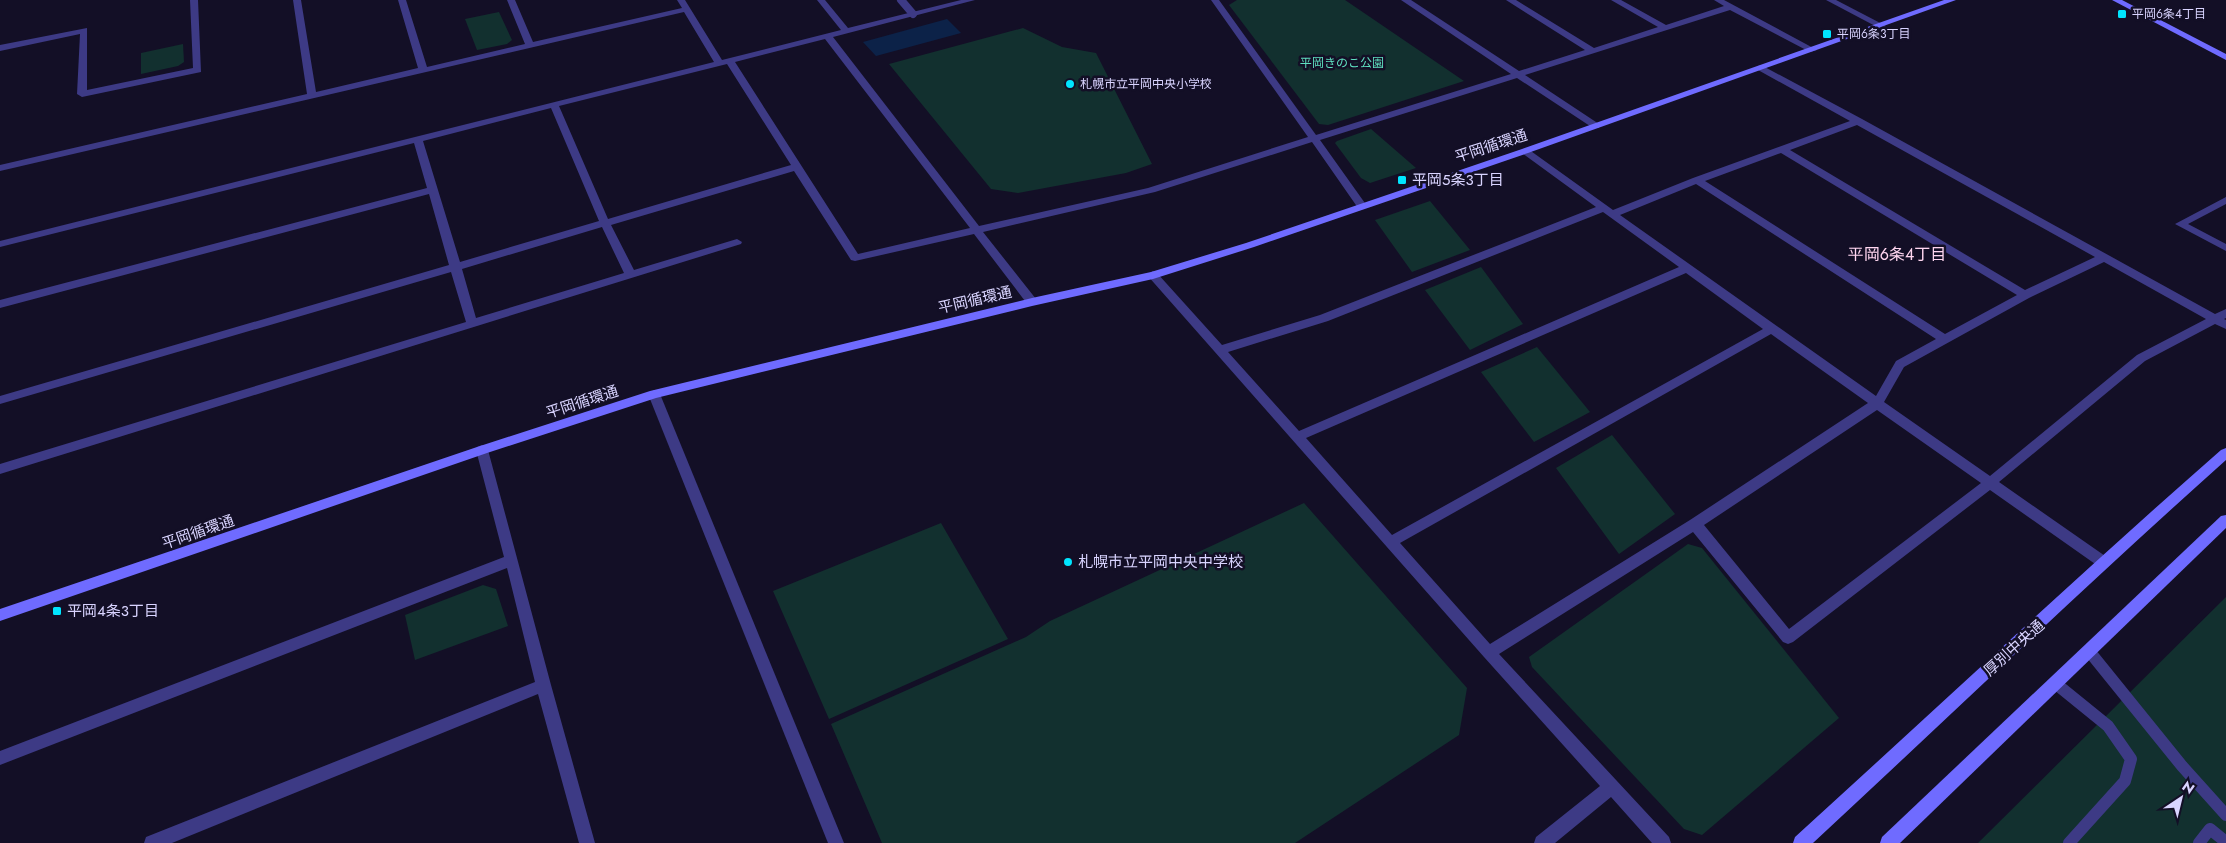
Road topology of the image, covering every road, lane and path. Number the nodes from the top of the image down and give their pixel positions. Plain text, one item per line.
1 (194, 0) edge
2 (297, 0) edge
3 (402, 0) edge
4 (512, 0) edge
5 (681, 0) edge
6 (821, 0) edge
7 (901, 0) edge
8 (971, 0) edge
9 (1230, 0) edge
10 (1405, 0) edge
11 (1510, 0) edge
12 (1615, 0) edge
13 (1718, 0) edge
14 (1830, 0) edge
15 (1952, 0) edge
16 (2116, 0) edge
17 (952, 2) edge
18 (1217, 2) edge
19 (1731, 7) junction
20 (687, 10) junction
21 (913, 14) junction
22 (1882, 26) junction
23 (1665, 28) junction
24 (846, 31) junction
25 (827, 36) junction
26 (530, 46) junction
27 (0, 48) edge
28 (1813, 50) junction
29 (1593, 51) junction
30 (2226, 57) edge
31 (725, 63) junction
32 (1761, 68) junction
33 (423, 69) junction
34 (1519, 75) junction
35 (312, 95) junction
36 (554, 105) junction
37 (1859, 121) junction
38 (1596, 126) junction
39 (1312, 138) junction
40 (418, 139) junction
41 (1782, 149) junction
42 (1525, 151) junction
43 (796, 167) junction
44 (0, 168) edge
45 (1697, 180) junction
46 (431, 190) junction
47 (2226, 200) edge
48 (1362, 206) junction
49 (1608, 211) junction
50 (605, 223) junction
51 (978, 231) junction
52 (737, 242) dead end
53 (0, 244) edge
54 (2226, 248) edge
55 (2104, 257) junction
56 (454, 266) junction
57 (1687, 268) junction
58 (630, 274) junction
59 (1153, 275) junction
60 (2025, 295) junction
61 (1032, 302) junction
62 (0, 304) edge
63 (2222, 319) edge
64 (472, 323) junction
65 (1771, 328) junction
66 (1945, 339) junction
67 (1220, 350) junction
68 (654, 394) junction
69 (0, 400) edge
70 (1878, 403) junction
71 (1298, 437) junction
72 (482, 450) junction
73 (2226, 453) edge
74 (0, 470) edge
75 (1991, 482) junction
76 (2226, 520) edge
77 (1695, 524) junction
78 (1391, 542) junction
79 (512, 560) junction
80 (2103, 562) junction
81 (0, 615) edge
82 (2089, 651) junction
83 (1489, 653) junction
84 (2055, 683) junction
85 (543, 685) junction
86 (0, 758) edge
87 (1611, 787) junction
88 (2226, 815) edge
89 (2226, 842) edge
90 (152, 843) edge
91 (587, 843) edge
92 (836, 843) edge
93 (1542, 843) edge
94 (1662, 843) edge
95 (1801, 843) edge
96 (1888, 843) edge
97 (2069, 843) edge
98 (2199, 843) edge

1 - 27 street
2 - 35 street
3 - 33 street
4 - 26 street
5 - 20 street
6 - 24 street
7 - 21 lane
8 - 17 street
9 - 18 street
10 - 34 street
11 - 29 street
12 - 23 street
13 - 19 street
14 - 22 street
15 - 22 street, 平岡循環通
16 - 30 street
17 - 21 street
18 - 39 street
19 - 23 street
19 - 28 street
20 - 26 street
20 - 31 street
21 - 24 street
22 - 28 street, 平岡循環通
23 - 29 street
24 - 25 street
25 - 31 street
25 - 51 street
26 - 33 street
28 - 32 street, 平岡循環通
29 - 34 street
31 - 36 street
31 - 43 street
32 - 37 street
32 - 38 street, 平岡循環通
33 - 35 street
34 - 38 street
34 - 39 street
35 - 44 street
36 - 40 street
36 - 50 street
37 - 41 street
37 - 55 street
38 - 42 street, 平岡循環通
39 - 48 street
39 - 51 street
40 - 46 street
40 - 53 street
41 - 45 street
41 - 60 street
42 - 48 street, 平岡循環通
42 - 49 street
43 - 50 street
43 - 51 street
45 - 49 street
45 - 66 street
46 - 56 street
46 - 62 street
47 - 54 street
48 - 59 street, 平岡循環通
49 - 57 street
49 - 67 street
50 - 56 street
50 - 58 street
51 - 61 street
52 - 58 street
55 - 60 street
55 - 63 street
56 - 64 street
56 - 69 street
57 - 65 street
57 - 71 street
58 - 64 street
59 - 61 street, 平岡循環通
59 - 67 street
60 - 66 street
61 - 68 street, 平岡循環通
63 - 75 street
64 - 74 street
65 - 70 street
65 - 78 street
66 - 70 street
67 - 71 street
68 - 72 street, 平岡循環通
68 - 92 street
70 - 75 street
70 - 77 street
71 - 78 street
72 - 79 street
72 - 81 street, 平岡循環通
73 - 80 street, 厚別中央通
75 - 77 street
75 - 80 street
76 - 82 street
77 - 83 street
78 - 83 street
79 - 85 street
79 - 86 street
80 - 95 street, 厚別中央通
82 - 84 street
82 - 88 lane
83 - 87 street
84 - 96 street
84 - 97 lane
85 - 90 street
85 - 91 street
87 - 93 street
87 - 94 street
89 - 98 lane

